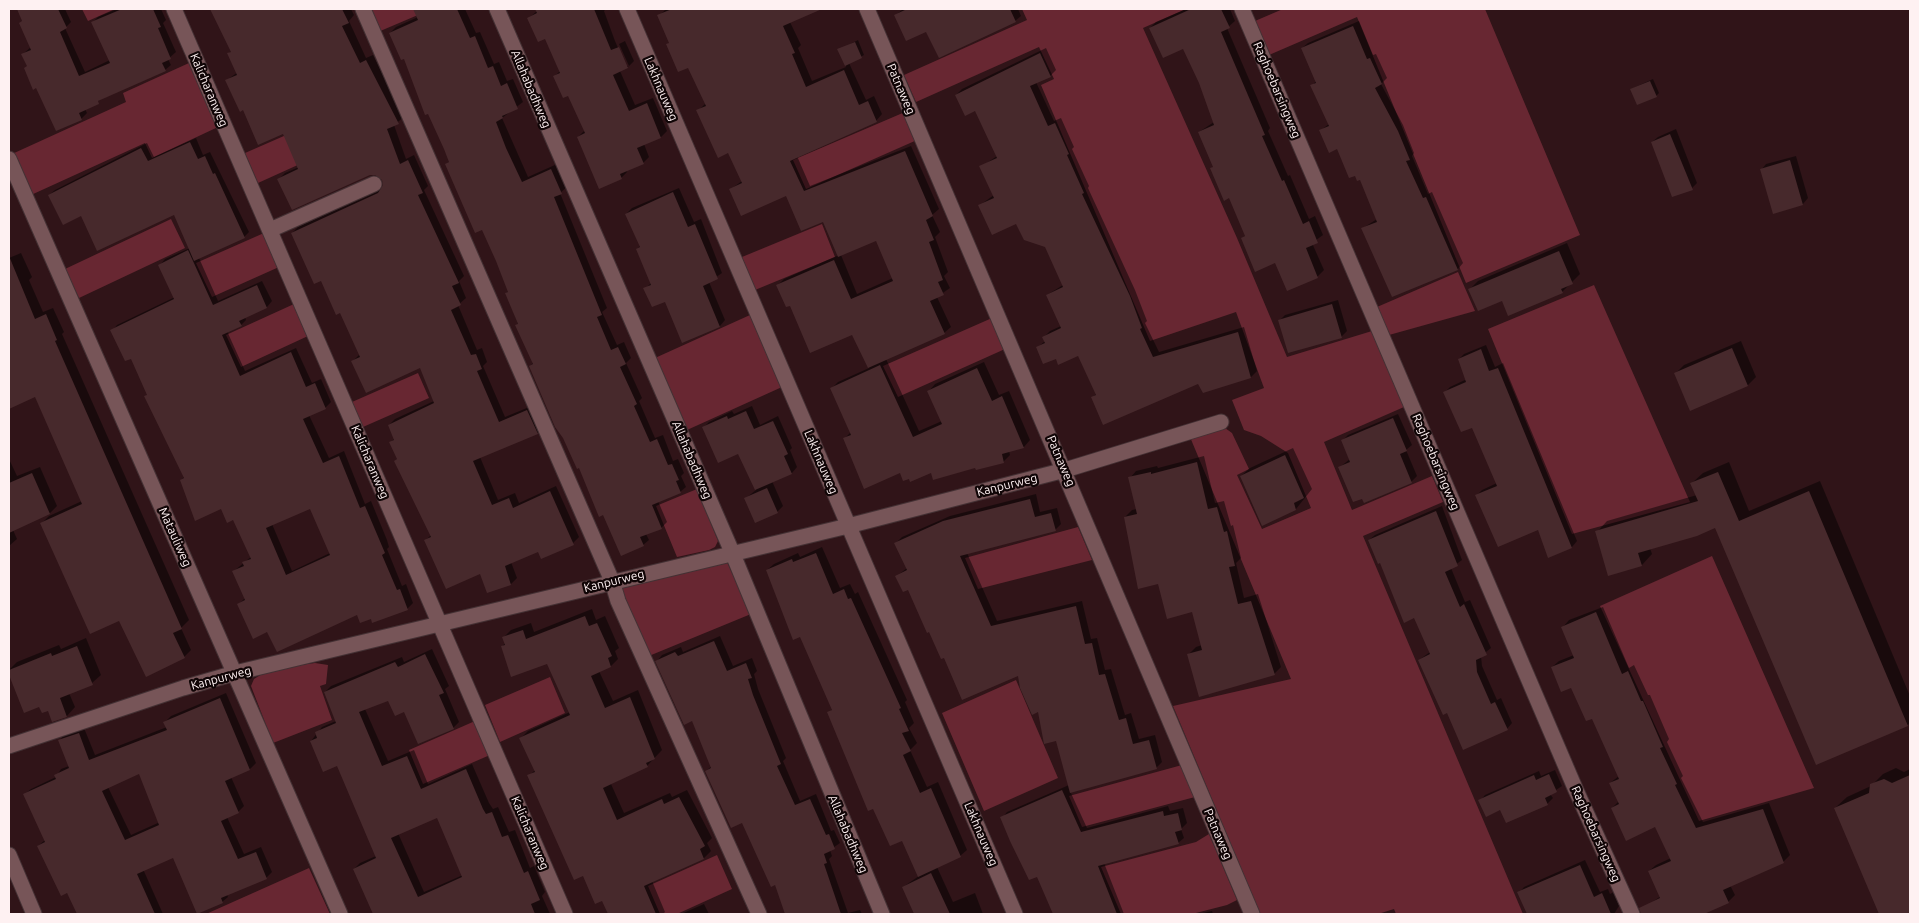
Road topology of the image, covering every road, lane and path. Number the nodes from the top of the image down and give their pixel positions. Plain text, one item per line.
1 (174, 9) edge
2 (363, 9) edge
3 (497, 9) edge
4 (627, 9) edge
5 (867, 9) edge
6 (1242, 9) edge
7 (9, 159) edge
8 (374, 184) dead end
9 (270, 230) junction
10 (1221, 422) dead end
11 (1065, 470) junction
12 (848, 526) junction
13 (732, 552) junction
14 (612, 582) junction
15 (440, 624) junction
16 (235, 673) junction
17 (9, 746) edge
18 (9, 856) edge
19 (34, 914) edge
20 (340, 914) edge
21 (566, 914) edge
22 (759, 914) edge
23 (882, 914) edge
24 (1015, 914) edge
25 (1252, 914) edge
26 (1632, 914) edge

1 - 9 street, Kalicharanweg
2 - 14 street
3 - 13 street, Allahabadhweg
4 - 12 street, Lakhnauweg
5 - 11 street, Patnaweg
6 - 26 street, Raghoebarsingweg
7 - 16 street, Matauliweg
8 - 9 street
9 - 15 street, Kalicharanweg
10 - 11 street, Kanpurweg
11 - 12 street, Kanpurweg
11 - 25 street, Patnaweg
12 - 13 street, Kanpurweg
12 - 24 street, Lakhnauweg
13 - 14 street, Kanpurweg
13 - 23 street, Allahabadhweg
14 - 15 street, Kanpurweg
14 - 22 street
15 - 16 street, Kanpurweg
15 - 21 street, Kalicharanweg
16 - 17 street, Kanpurweg
16 - 20 street, Matauliweg
18 - 19 street

